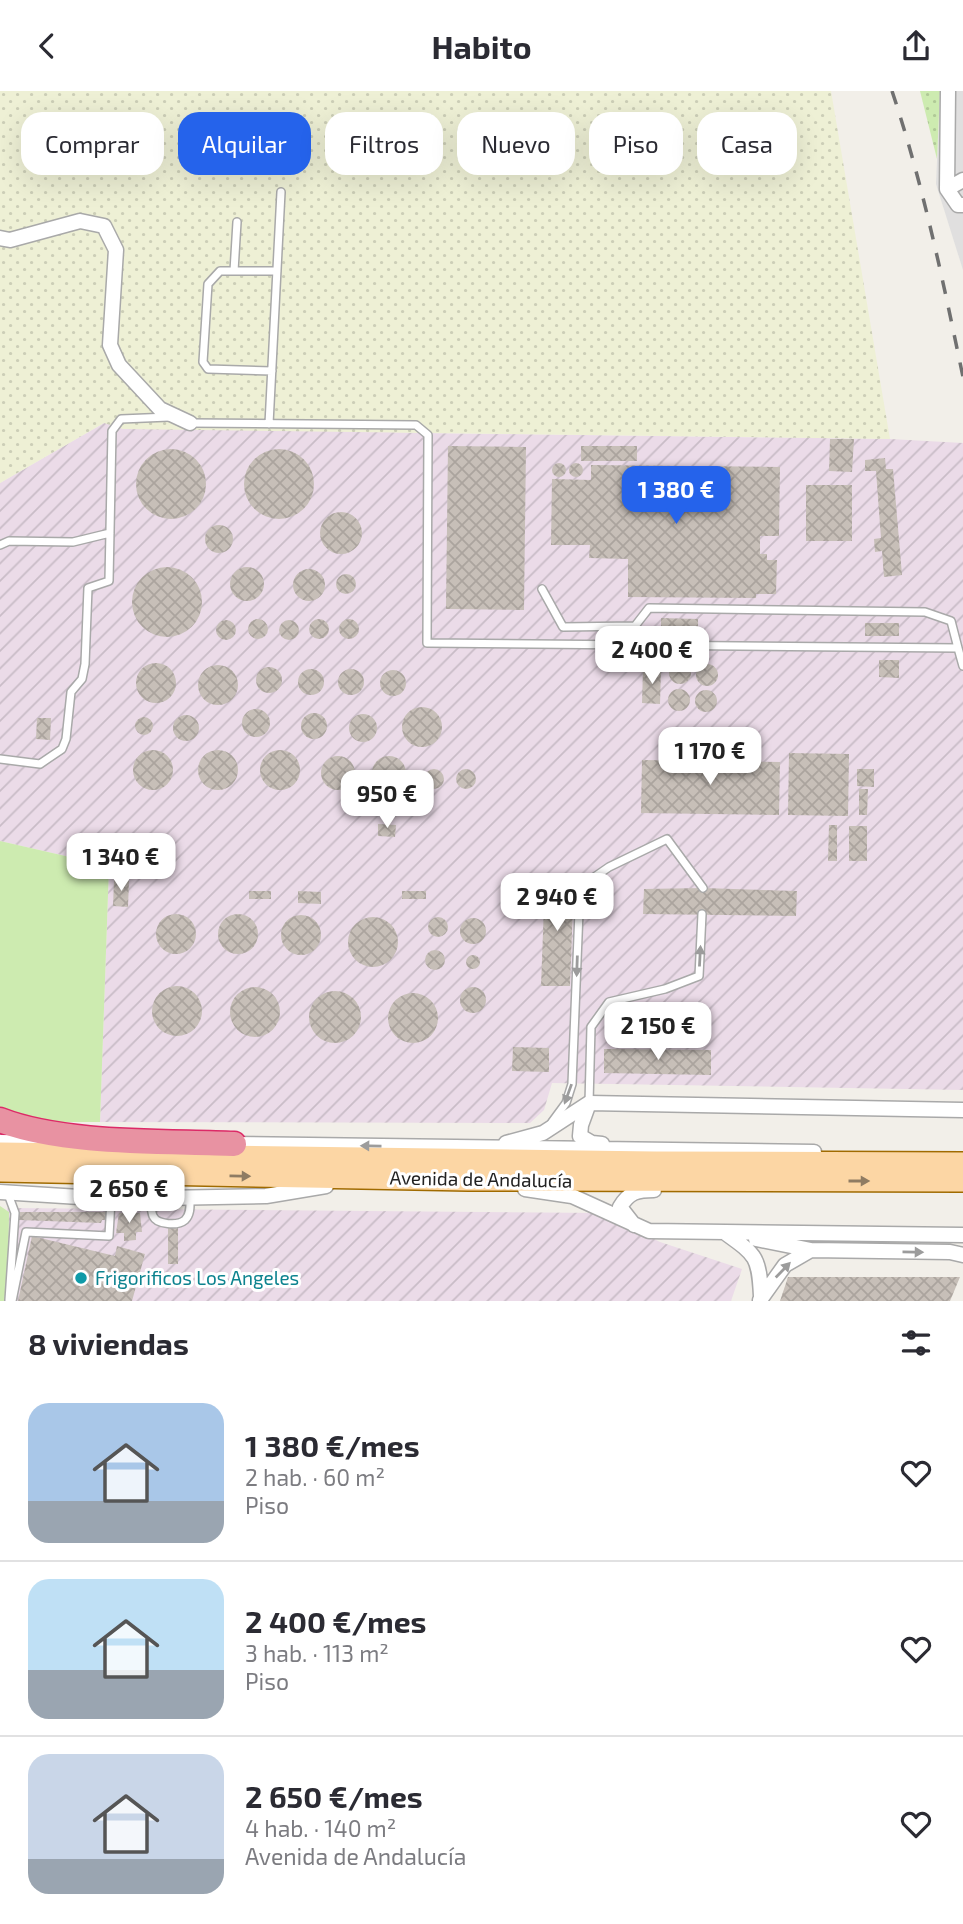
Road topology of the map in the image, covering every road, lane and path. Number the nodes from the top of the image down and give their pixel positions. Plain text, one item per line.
1 (948, 91) edge
2 (963, 180) edge
3 (947, 189) junction
4 (281, 192) dead end
5 (963, 205) edge
6 (236, 222) dead end
7 (0, 238) edge
8 (234, 271) junction
9 (277, 271) junction
10 (272, 371) junction
11 (175, 416) junction
12 (190, 423) joint
13 (269, 424) junction
14 (110, 533) junction
15 (0, 545) edge
16 (542, 589) dead end
17 (958, 648) junction
18 (963, 666) edge
19 (0, 759) edge
20 (703, 888) dead end
21 (702, 914) dead end
22 (589, 1104) junction
23 (963, 1110) edge
24 (0, 1120) edge
25 (543, 1133) junction
26 (0, 1142) edge
27 (234, 1144) junction
28 (488, 1148) junction
29 (657, 1150) junction
30 (0, 1153) edge
31 (963, 1162) edge
32 (0, 1171) edge
33 (368, 1178) junction
34 (468, 1180) junction
35 (824, 1181) junction
36 (963, 1181) edge
37 (317, 1186) junction
38 (515, 1188) junction
39 (4, 1193) edge
40 (150, 1198) junction
41 (190, 1198) junction
42 (111, 1199) junction
43 (635, 1226) junction
44 (724, 1232) junction
45 (963, 1235) edge
46 (811, 1250) junction
47 (963, 1255) edge
48 (761, 1299) edge
49 (11, 1301) edge

1 - 3 street
2 - 3 street
3 - 5 street
4 - 9 lane
6 - 8 lane
7 - 11 street
8 - 9 lane
8 - 10 lane
9 - 10 lane
10 - 13 lane
11 - 12 street
11 - 14 lane
12 - 13 lane
13 - 17 lane
14 - 15 lane
14 - 19 lane
16 - 17 lane
17 - 18 lane
20 -> 25 lane
22 -> 21 lane
22 - 23 street
22 - 25 street
22 - 29 street
24 - 27 highway
25 - 28 street
26 - 27 street
28 -> 27 street
28 - 29 street
29 - 31 street
30 - 31 main road, Avenida de Andalucía
32 -> 33 main road, Avenida de Andalucía
33 - 34 main road, Avenida de Andalucía
33 - 37 street
34 - 35 main road, Avenida de Andalucía
34 - 38 street
35 -> 36 main road, Avenida de Andalucía
35 - 43 street
37 - 38 street
37 - 41 street
38 - 43 street
39 - 42 street
39 - 49 lane
40 - 41 street
40 - 41 lane
40 - 42 street
42 - 49 lane
43 - 44 street
44 - 45 street
44 - 46 street
44 - 48 street
46 -> 47 street
48 -> 46 street

